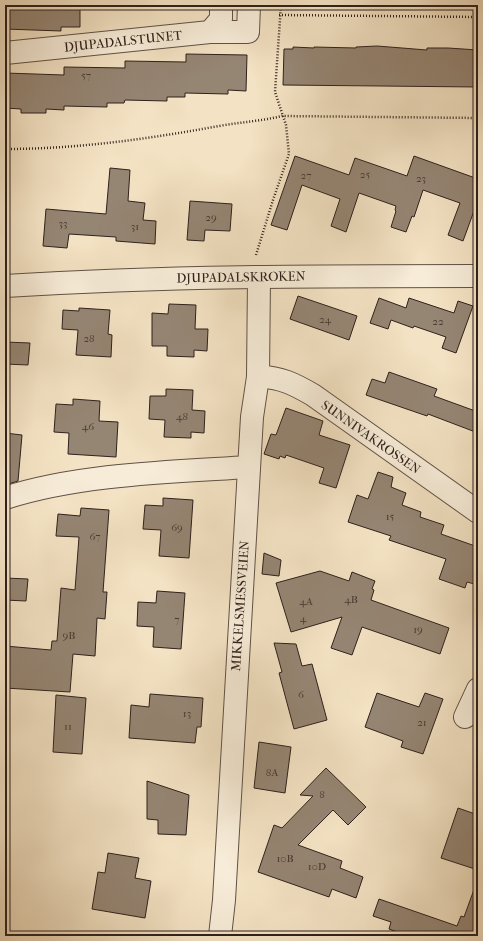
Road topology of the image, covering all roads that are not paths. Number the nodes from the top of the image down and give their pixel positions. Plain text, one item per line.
1 (221, 5) edge
2 (249, 5) edge
3 (210, 32) junction
4 (5, 53) edge
5 (259, 276) junction
6 (478, 276) edge
7 (5, 286) edge
8 (258, 377) junction
9 (249, 467) junction
10 (5, 498) edge
11 (478, 512) edge
12 (478, 689) edge
13 (465, 717) dead end
14 (220, 936) edge

1 - 3 street
2 - 3 street, DJUPADALSTUNET
3 - 4 street, DJUPADALSTUNET
5 - 6 street, DJUPADALSKROKEN
5 - 7 street, DJUPADALSKROKEN
5 - 8 street, MIKKELSMESSVEIEN
8 - 9 street, MIKKELSMESSVEIEN
8 - 11 street, SUNNIVAKROSSEN
9 - 10 street
9 - 14 street, MIKKELSMESSVEIEN
12 - 13 street

